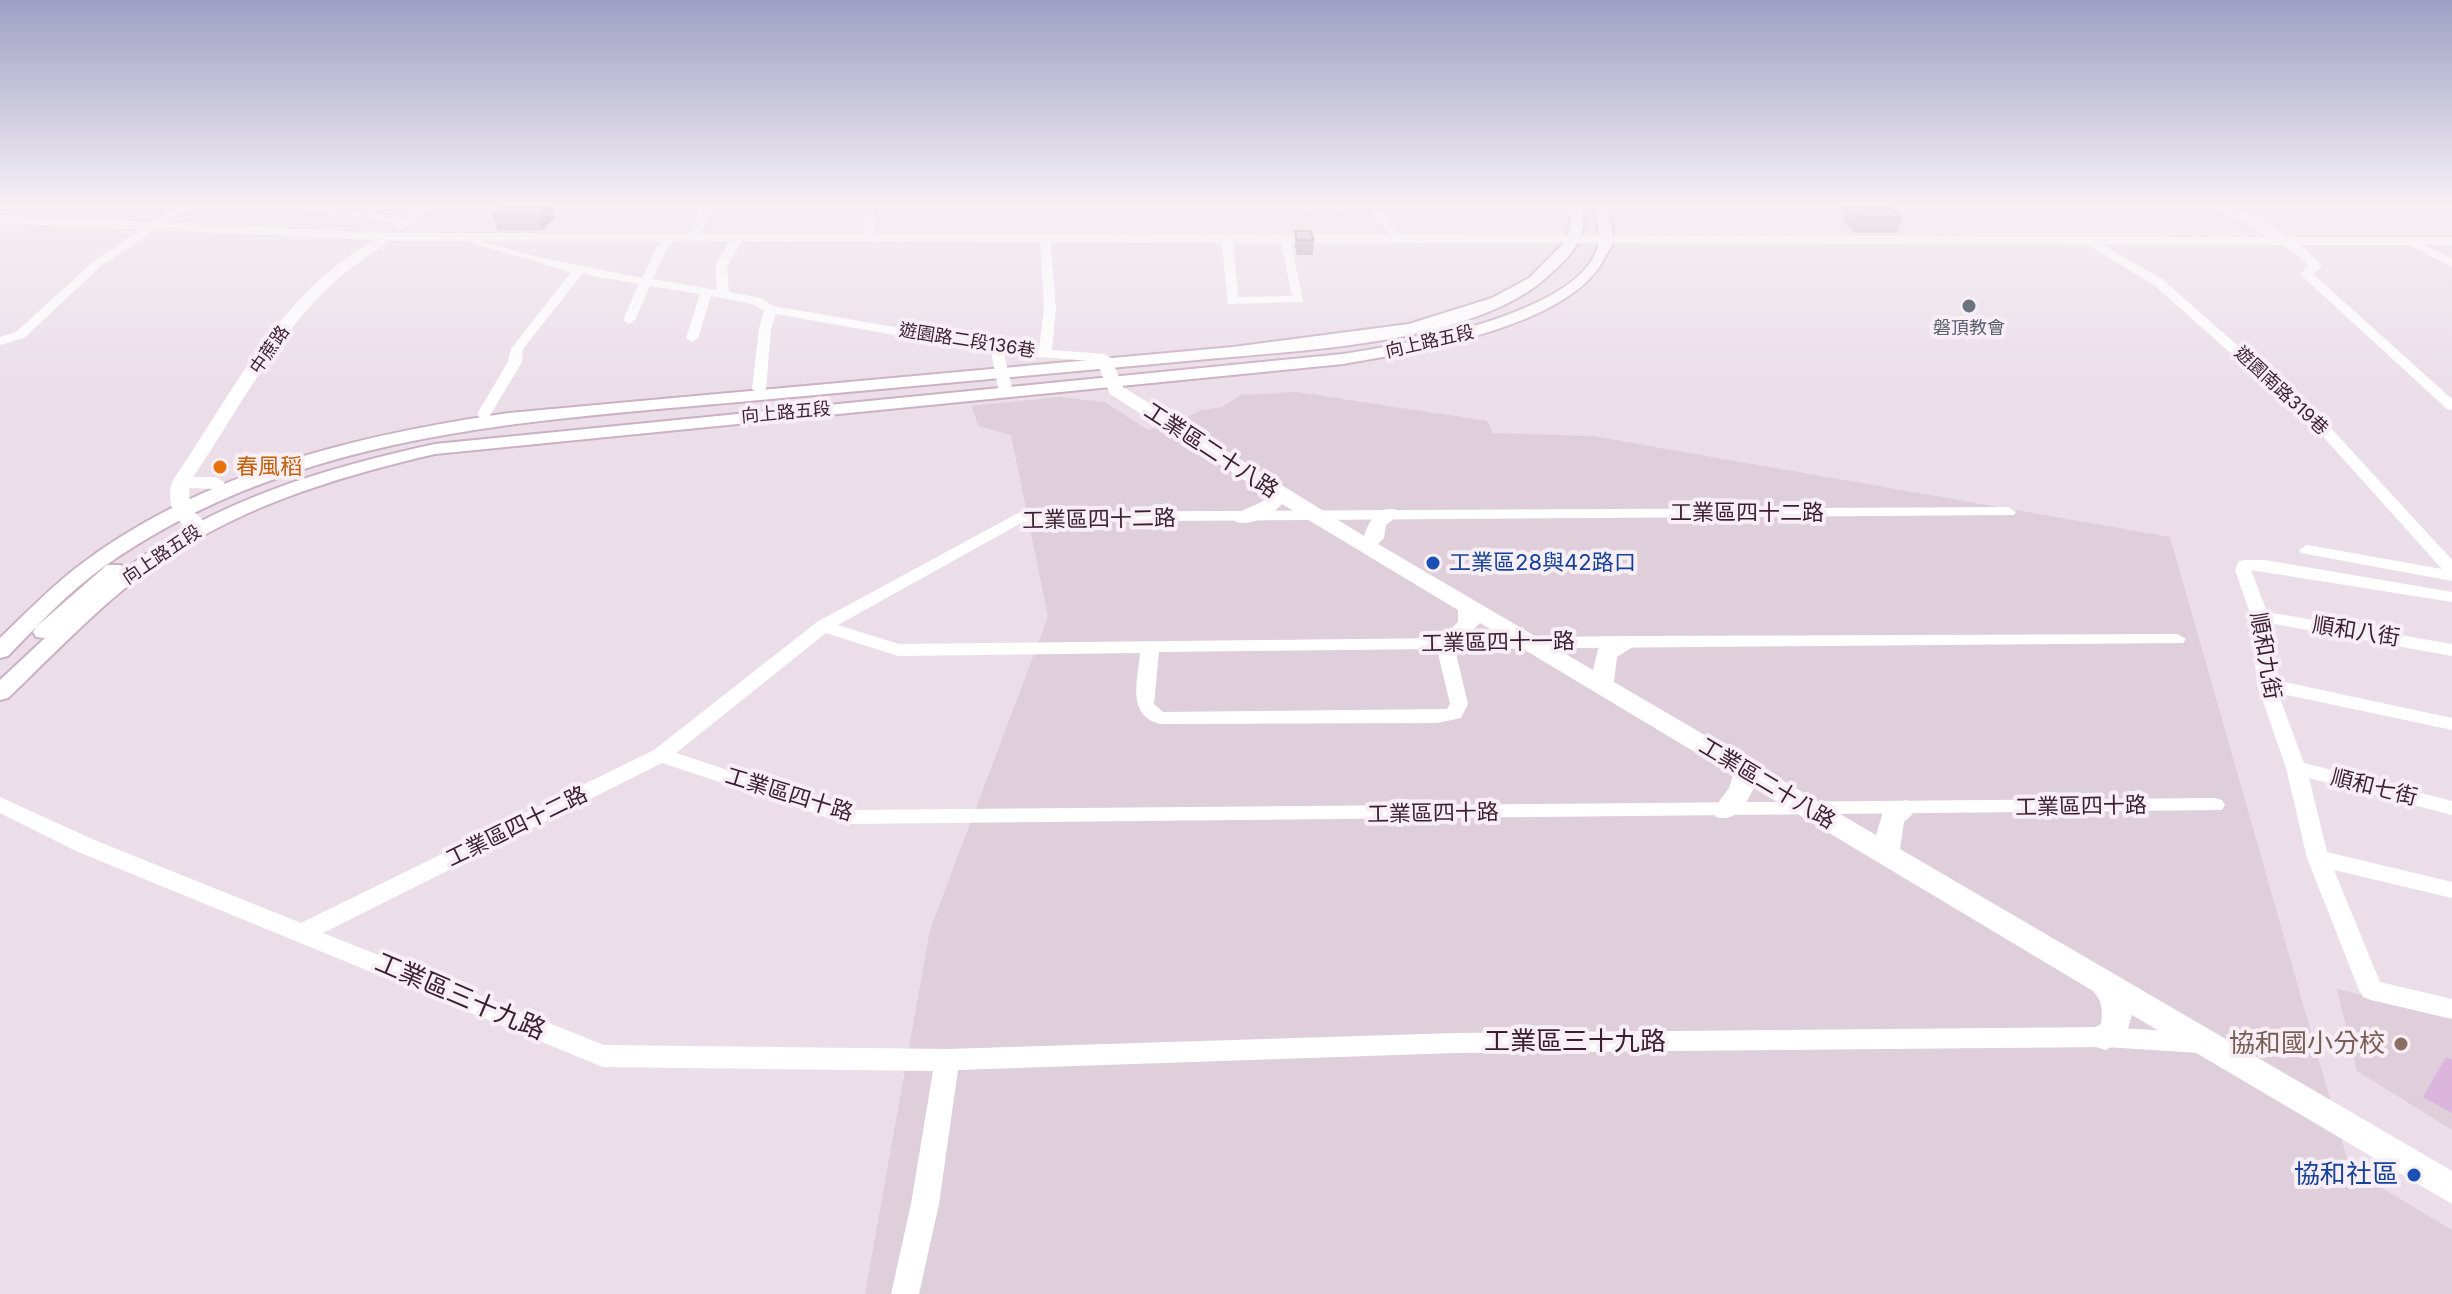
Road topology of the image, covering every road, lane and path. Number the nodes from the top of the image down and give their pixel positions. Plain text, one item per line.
1 (97, 264) edge
2 (351, 264) edge
3 (564, 264) edge
4 (655, 264) edge
5 (722, 264) edge
6 (1048, 264) edge
7 (1229, 264) edge
8 (1292, 264) edge
9 (1539, 264) edge
10 (1579, 264) edge
11 (2128, 264) edge
12 (2314, 264) edge
13 (580, 268) junction
14 (647, 284) junction
15 (706, 293) junction
16 (723, 294) junction
17 (771, 309) junction
18 (629, 320) dead end
19 (692, 338) dead end
20 (0, 341) edge
21 (997, 349) junction
22 (1045, 353) junction
23 (1107, 370) junction
24 (1004, 380) junction
25 (759, 389) junction
26 (2452, 406) edge
27 (484, 414) junction
28 (182, 480) junction
29 (216, 483) junction
30 (1280, 495) junction
31 (2008, 512) dead end
32 (1390, 514) junction
33 (187, 515) junction
34 (1315, 516) junction
35 (1243, 518) junction
36 (1363, 546) junction
37 (2307, 550) dead end
38 (2452, 570) edge
39 (2452, 576) edge
40 (2452, 597) edge
41 (1469, 607) junction
42 (2260, 616) junction
43 (823, 626) junction
44 (0, 631) edge
45 (2177, 639) dead end
46 (1631, 641) junction
47 (1529, 643) junction
48 (1445, 645) junction
49 (1150, 647) junction
50 (2452, 650) edge
51 (0, 651) edge
52 (0, 674) edge
53 (2266, 684) junction
54 (1602, 686) junction
55 (0, 693) edge
56 (2452, 724) edge
57 (661, 755) junction
58 (1739, 767) junction
59 (2296, 768) junction
60 (0, 804) edge
61 (2215, 805) dead end
62 (1808, 808) junction
63 (2452, 808) edge
64 (1905, 809) junction
65 (1725, 811) junction
66 (1886, 855) junction
67 (2318, 858) junction
68 (2452, 890) edge
69 (304, 932) junction
70 (2099, 980) junction
71 (2452, 1009) edge
72 (2105, 1037) junction
73 (2203, 1044) junction
74 (947, 1060) junction
75 (2452, 1189) edge
76 (905, 1294) edge

1 - 20 street
2 - 28 street, 中蔗路
3 - 13 street, 遊園路二段136巷
4 - 14 street
5 - 16 street
6 - 22 street
7 - 8 street
9 - 23 street, 向上路五段
10 - 23 street, 向上路五段
11 - 38 street, 遊園南路319巷
12 - 26 street
13 - 14 street, 遊園路二段136巷
13 - 27 street
14 - 15 street, 遊園路二段136巷
14 - 18 street
15 - 16 street, 遊園路二段136巷
15 - 19 street
16 - 17 street, 遊園路二段136巷
17 - 21 street, 遊園路二段136巷
17 - 25 street
21 - 22 street, 遊園路二段136巷
21 - 24 street
22 - 23 street, 遊園路二段136巷
23 - 24 street, 向上路五段
23 - 30 street, 工業區二十八路
24 - 25 street, 向上路五段
24 - 33 street, 向上路五段
25 - 27 street, 向上路五段
27 - 29 street, 向上路五段
28 - 29 street
28 - 33 street, 中蔗路
29 - 33 street, 向上路五段
30 - 34 street, 工業區二十八路
30 - 35 street
31 - 32 street, 工業區四十二路
32 - 34 street, 工業區四十二路
32 - 36 street
33 - 44 street, 向上路五段
33 - 51 street, 向上路五段
33 - 52 street, 向上路五段
33 - 55 street, 向上路五段
34 - 35 street, 工業區四十二路
34 - 36 street, 工業區二十八路
35 - 43 street, 工業區四十二路
36 - 41 street, 工業區二十八路
37 - 39 street
40 - 42 street, 順和九街
41 - 47 street, 工業區二十八路
41 - 48 street
42 - 50 street, 順和八街
42 - 53 street, 順和九街
43 - 49 street, 工業區四十一路
43 - 57 street, 工業區四十二路
45 - 46 street, 工業區四十一路
46 - 47 street, 工業區四十一路
46 - 54 street
47 - 48 street, 工業區四十一路
47 - 54 street, 工業區二十八路
48 - 49 street, 工業區四十一路
48 - 49 street
53 - 56 street
53 - 59 street, 順和九街
54 - 58 street, 工業區二十八路
57 - 65 street, 工業區四十路
57 - 69 street, 工業區四十二路
58 - 62 street, 工業區二十八路
58 - 65 street
59 - 63 street, 順和七街
59 - 67 street, 順和九街
60 - 69 street, 工業區三十九路
61 - 64 street, 工業區四十路
62 - 64 street, 工業區四十路
62 - 65 street, 工業區四十路
62 - 66 street, 工業區二十八路
64 - 66 street
66 - 70 street, 工業區二十八路
67 - 68 street
67 - 71 street, 順和九街
69 - 74 street, 工業區三十九路
70 - 72 street
70 - 73 street, 工業區二十八路
72 - 73 street, 工業區三十九路
72 - 74 street, 工業區三十九路
73 - 75 street, 工業區二十八路
74 - 76 street

